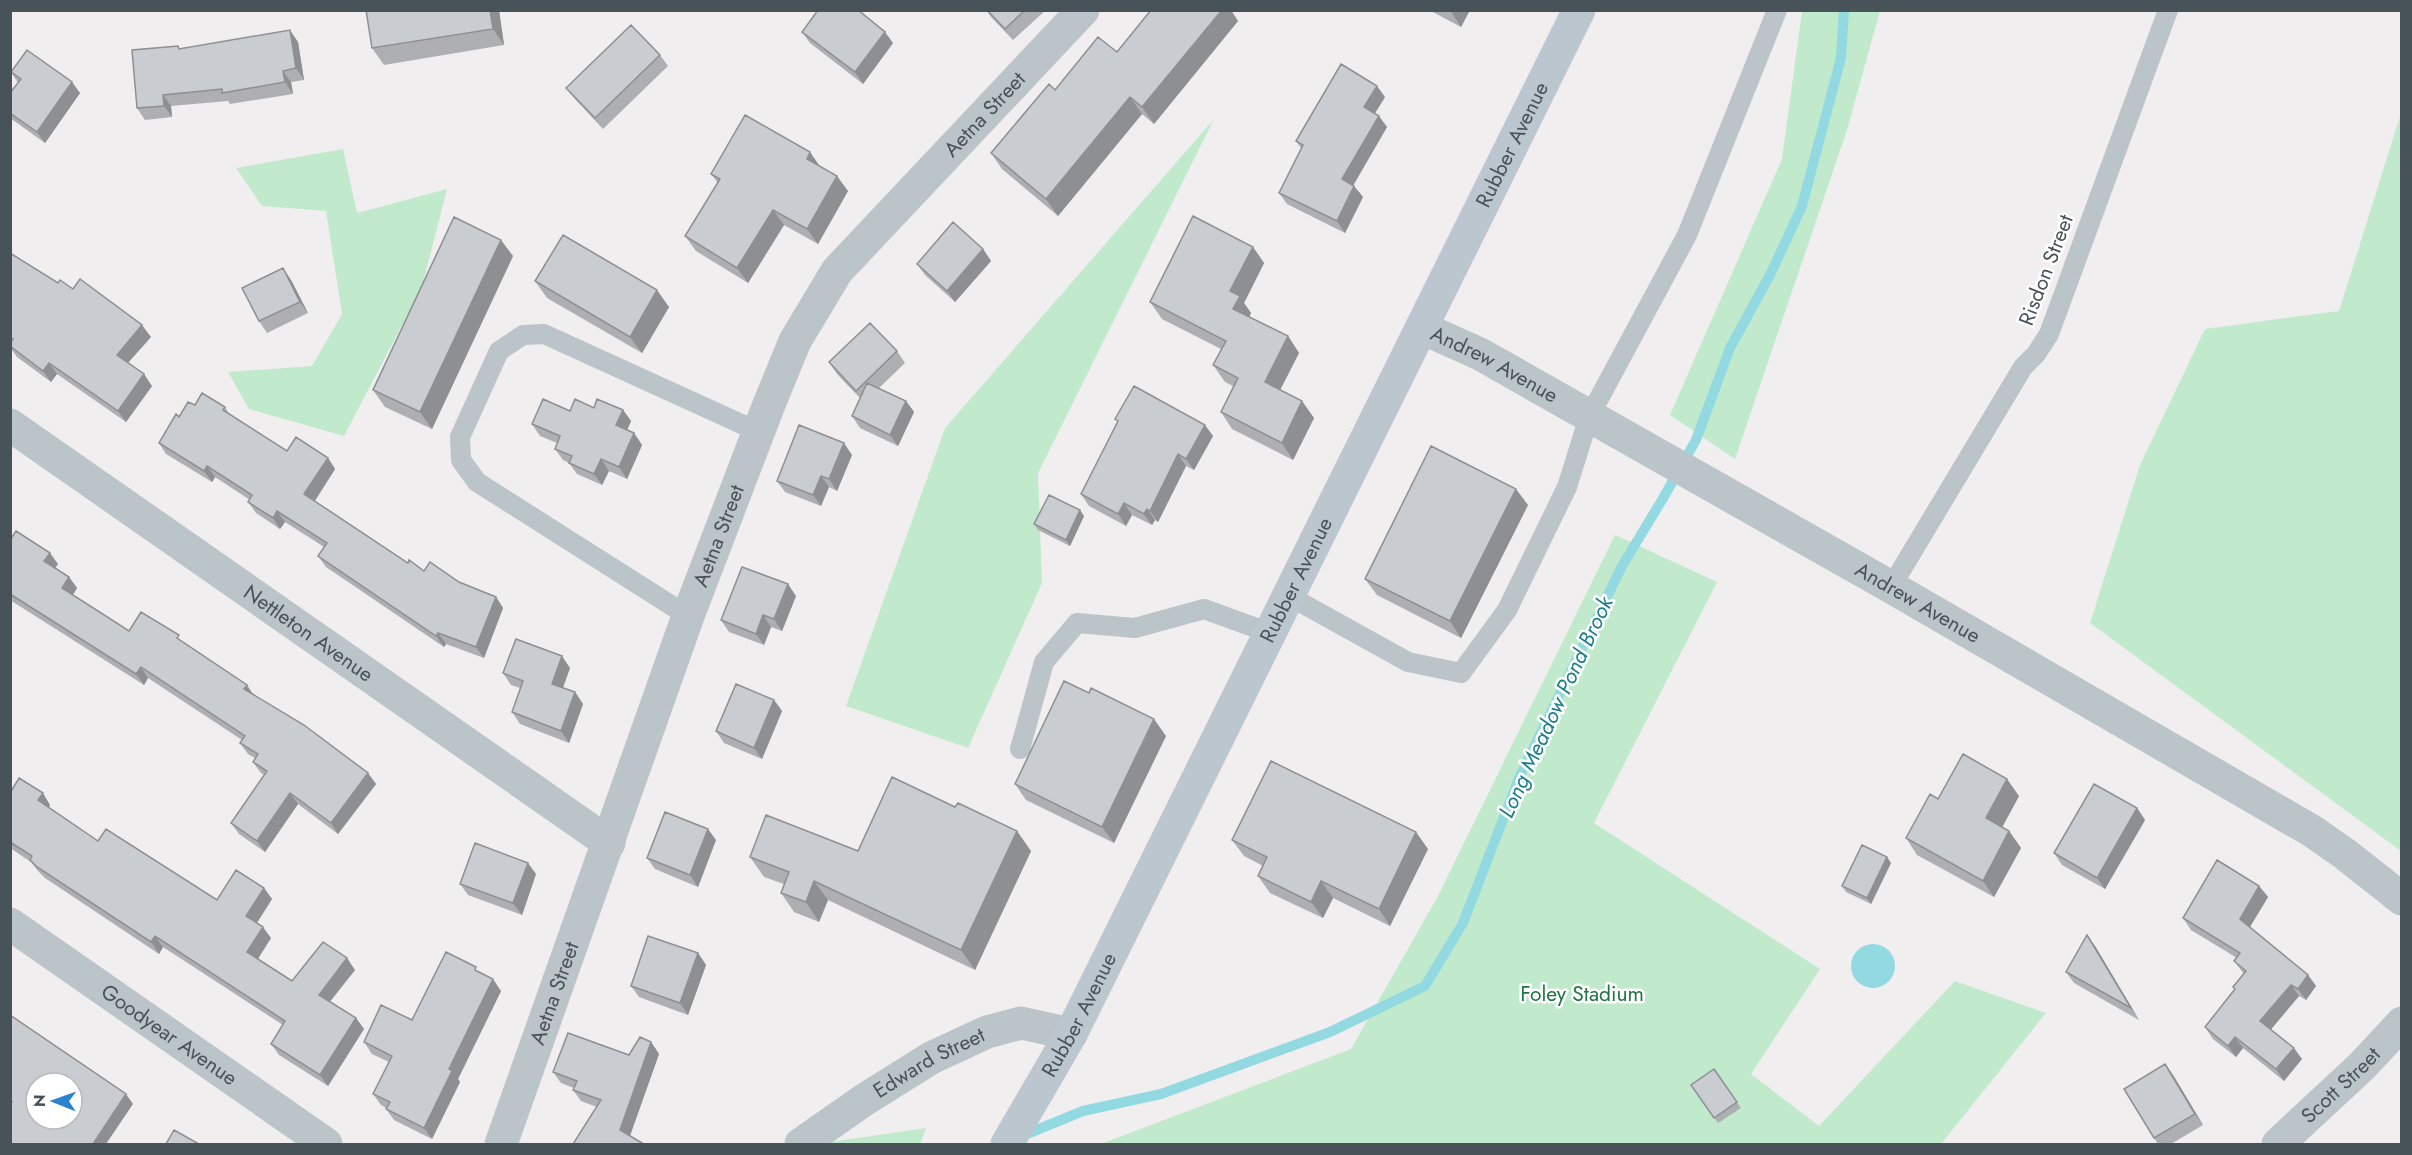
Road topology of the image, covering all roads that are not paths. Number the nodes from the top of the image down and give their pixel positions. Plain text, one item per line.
1 (1083, 10) edge
2 (1579, 10) edge
3 (1777, 10) edge
4 (2168, 10) edge
5 (1422, 328) junction
6 (1589, 417) junction
7 (10, 425) edge
8 (759, 432) junction
9 (1891, 588) junction
10 (1289, 596) junction
11 (688, 616) junction
12 (1270, 633) junction
13 (1020, 749) dead end
14 (609, 843) junction
15 (2402, 899) edge
16 (10, 924) edge
17 (2402, 1023) edge
18 (1071, 1034) junction
19 (326, 1144) edge
20 (501, 1144) edge
21 (801, 1144) edge
22 (1007, 1144) edge
23 (2278, 1144) edge

1 - 8 street, Aetna Street
2 - 5 street, Rubber Avenue
3 - 6 lane
4 - 9 lane, Risdon Street
5 - 6 street, Andrew Avenue
5 - 10 street, Rubber Avenue
6 - 9 street, Andrew Avenue
6 - 10 lane
7 - 14 street, Nettleton Avenue
8 - 11 street, Aetna Street
8 - 11 lane
9 - 15 street, Andrew Avenue
10 - 12 street, Rubber Avenue
11 - 14 street, Aetna Street
12 - 13 lane
12 - 18 street, Rubber Avenue
14 - 20 street, Aetna Street
16 - 19 street, Goodyear Avenue
17 - 23 street, Scott Street
18 - 21 street, Edward Street
18 - 22 street, Rubber Avenue

